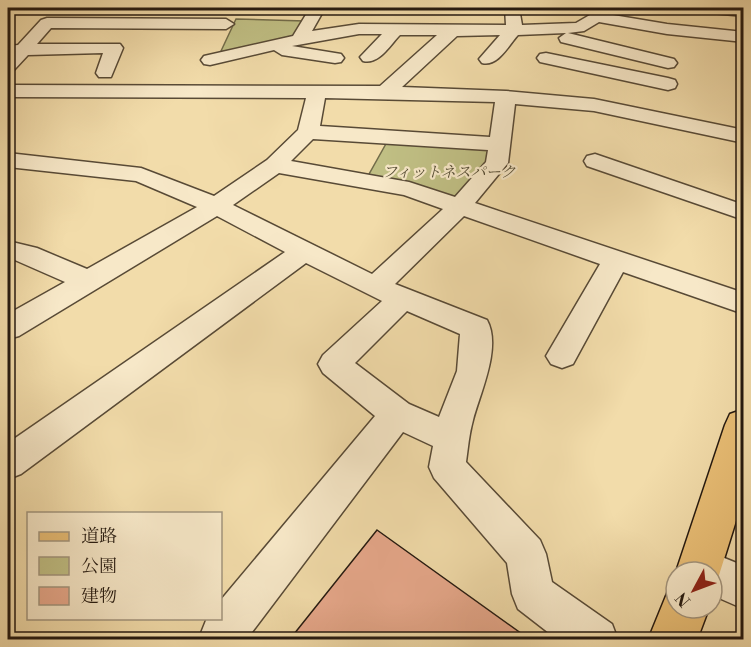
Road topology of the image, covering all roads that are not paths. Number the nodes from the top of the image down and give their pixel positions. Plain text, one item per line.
1 (237, 8) edge
2 (317, 8) edge
3 (495, 8) edge
4 (512, 8) edge
5 (712, 8) edge
6 (744, 11) edge
7 (593, 12) edge
8 (616, 14) edge
9 (44, 15) edge
10 (226, 24) junction
11 (671, 25) junction
12 (397, 28) junction
13 (514, 29) junction
14 (453, 30) junction
15 (572, 33) junction
16 (744, 37) edge
17 (300, 39) junction
18 (266, 47) junction
19 (15, 49) edge
20 (369, 57) dead end
21 (335, 58) dead end
22 (546, 58) junction
23 (488, 60) dead end
24 (668, 63) junction
25 (128, 70) dead end
26 (105, 73) junction
27 (199, 73) junction
28 (9, 80) edge
29 (668, 84) junction
30 (129, 90) junction
31 (317, 92) junction
32 (385, 92) junction
33 (516, 97) junction
34 (8, 102) edge
35 (668, 119) junction
36 (308, 132) junction
37 (744, 137) edge
38 (499, 144) junction
39 (8, 160) edge
40 (595, 161) dead end
41 (275, 165) junction
42 (216, 206) junction
43 (459, 207) junction
44 (744, 213) edge
45 (8, 249) edge
46 (304, 251) junction
47 (616, 259) junction
48 (88, 281) junction
49 (389, 293) junction
50 (744, 304) edge
51 (8, 328) edge
52 (562, 356) dead end
53 (397, 414) junction
54 (744, 425) edge
55 (452, 439) junction
56 (8, 463) edge
57 (706, 560) edge
58 (724, 584) edge
59 (744, 588) edge
60 (681, 620) edge
61 (220, 630) edge
62 (596, 639) edge
63 (672, 639) edge

1 - 10 street
2 - 17 street
3 - 4 street
4 - 13 street
5 - 6 street
7 - 8 street
7 - 15 street
8 - 11 street
9 - 10 street
9 - 19 street
10 - 27 street
11 - 16 street
11 - 24 street
12 - 14 street
12 - 17 street
12 - 20 street
13 - 14 street
13 - 15 street
13 - 23 street
14 - 32 street
15 - 22 street
15 - 24 street
17 - 18 street
18 - 21 street
18 - 27 street
19 - 26 street
19 - 28 street
22 - 29 street
22 - 33 street
24 - 29 street
25 - 26 street
26 - 28 street
27 - 30 street
27 - 31 street
28 - 30 street
29 - 35 street
30 - 34 street
31 - 32 street
31 - 36 street
32 - 33 street
33 - 35 street
33 - 38 street
35 - 37 street
36 - 38 street
36 - 41 street
38 - 43 street
39 - 42 street
40 - 44 street
41 - 42 street
41 - 43 street
42 - 46 street
42 - 48 street
43 - 47 street
43 - 49 street
45 - 48 street
46 - 49 street
46 - 56 street
47 - 50 street
47 - 52 street
48 - 51 street
49 - 53 street
49 - 55 street
53 - 55 street
53 - 61 street
54 - 57 main road
55 - 62 street
58 - 59 street
60 - 63 main road

